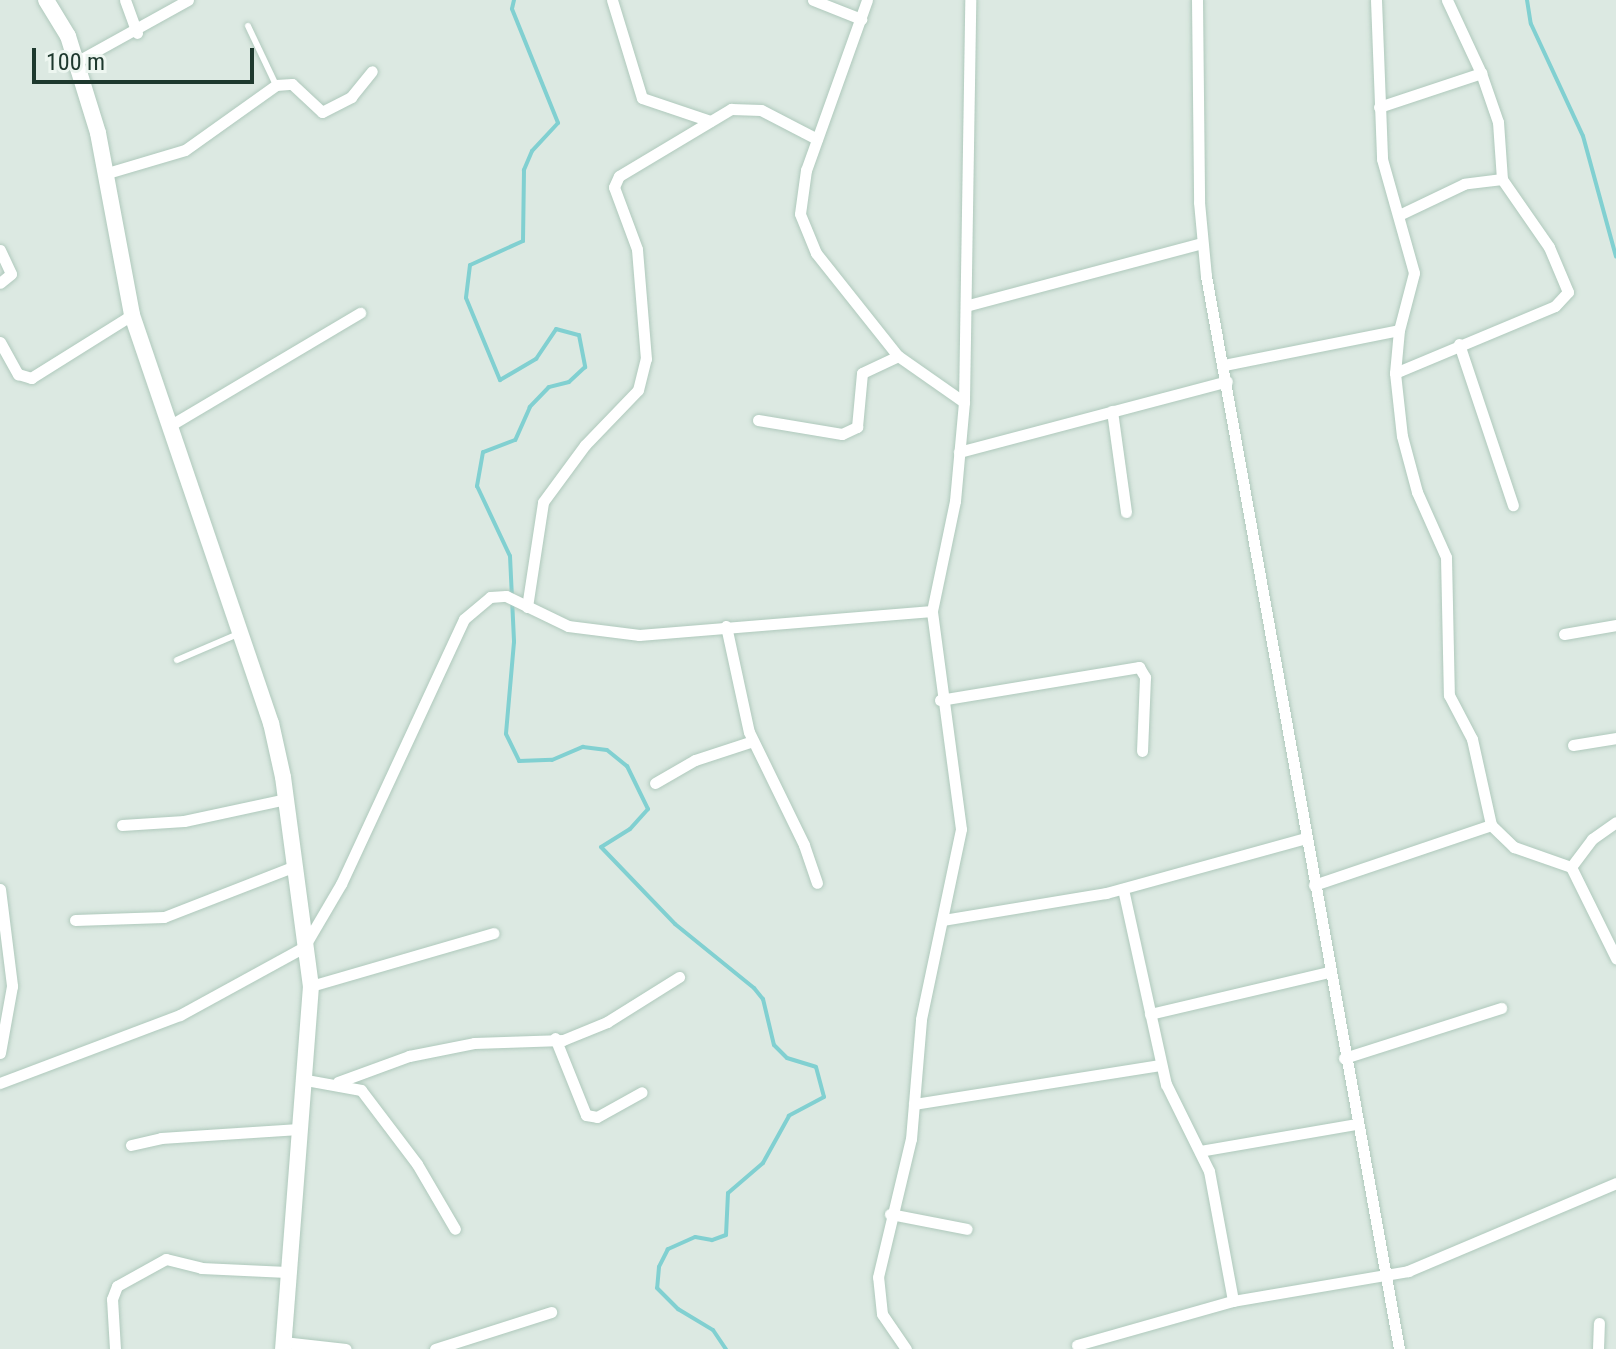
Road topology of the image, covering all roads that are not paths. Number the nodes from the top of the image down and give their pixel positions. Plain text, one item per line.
1 (46, 0) edge
2 (125, 0) edge
3 (188, 0) edge
4 (612, 0) edge
5 (813, 0) edge
6 (867, 0) edge
7 (970, 0) edge
8 (1197, 0) edge
9 (1376, 0) edge
10 (1447, 0) edge
11 (861, 19) junction
12 (248, 26) dead end
13 (137, 33) junction
14 (76, 62) junction
15 (372, 71) dead end
16 (1481, 73) junction
17 (276, 85) junction
18 (1379, 107) junction
19 (710, 121) junction
20 (817, 139) junction
21 (104, 174) junction
22 (1502, 179) junction
23 (1401, 214) junction
24 (1202, 243) junction
25 (0, 250) edge
26 (0, 283) edge
27 (969, 305) junction
28 (360, 313) dead end
29 (132, 315) junction
30 (1399, 330) junction
31 (0, 342) edge
32 (1459, 344) junction
33 (898, 356) junction
34 (1224, 365) junction
35 (1395, 373) junction
36 (1227, 381) junction
37 (964, 402) junction
38 (1112, 411) junction
39 (758, 420) dead end
40 (171, 425) junction
41 (959, 452) junction
42 (1513, 505) dead end
43 (1126, 512) dead end
44 (527, 607) junction
45 (932, 611) junction
46 (1616, 625) edge
47 (726, 626) junction
48 (240, 633) junction
49 (1564, 634) dead end
50 (177, 660) dead end
51 (940, 700) junction
52 (1616, 738) edge
53 (753, 741) junction
54 (1573, 745) dead end
55 (1142, 751) dead end
56 (655, 783) dead end
57 (287, 799) junction
58 (1616, 822) edge
59 (122, 825) dead end
60 (1491, 825) junction
61 (1305, 838) junction
62 (295, 866) junction
63 (1571, 867) junction
64 (817, 883) dead end
65 (1314, 885) junction
66 (0, 889) edge
67 (1123, 889) junction
68 (75, 920) dead end
69 (943, 920) junction
70 (493, 933) dead end
71 (304, 947) junction
72 (1616, 958) edge
73 (1329, 972) junction
74 (679, 977) dead end
75 (311, 986) junction
76 (1501, 1008) dead end
77 (1150, 1014) junction
78 (555, 1038) junction
79 (0, 1053) edge
80 (1344, 1058) junction
81 (1161, 1065) junction
82 (306, 1080) junction
83 (338, 1082) junction
84 (0, 1083) edge
85 (642, 1092) dead end
86 (914, 1104) junction
87 (1356, 1124) junction
88 (299, 1129) junction
89 (131, 1145) dead end
90 (1200, 1151) junction
91 (1616, 1183) edge
92 (890, 1214) junction
93 (455, 1229) dead end
94 (967, 1229) dead end
95 (287, 1272) junction
96 (1383, 1278) junction
97 (1233, 1301) junction
98 (551, 1312) dead end
99 (1599, 1323) dead end
100 (283, 1345) edge
101 (1077, 1345) dead end
102 (115, 1349) edge
103 (346, 1349) edge
104 (435, 1349) edge
105 (906, 1349) edge
106 (1399, 1349) edge
107 (1598, 1349) edge

1 - 14 street
2 - 13 street
3 - 13 street
4 - 19 street
5 - 11 street
6 - 11 street
7 - 27 street
8 - 24 street
9 - 18 street
10 - 16 street
11 - 20 street
12 - 17 lane
13 - 14 street
14 - 21 street
15 - 17 street
16 - 18 street
16 - 22 street
17 - 21 street
18 - 23 street
19 - 20 street
19 - 44 street
20 - 33 street
21 - 29 street
22 - 23 street
22 - 32 street
23 - 30 street
24 - 27 street
24 - 34 street
25 - 26 street
27 - 37 street
28 - 40 street
29 - 31 street
29 - 40 street
30 - 34 street
30 - 35 street
32 - 35 street
32 - 42 street
33 - 37 street
33 - 39 street
34 - 36 street
35 - 60 street
36 - 38 street
36 - 61 street
37 - 41 street
38 - 41 street
38 - 43 street
40 - 48 street
41 - 45 street
44 - 47 street
44 - 71 street
45 - 47 street
45 - 51 street
46 - 49 street
47 - 53 street
48 - 50 lane
48 - 57 street
51 - 55 street
51 - 69 street
52 - 54 street
53 - 56 street
53 - 64 street
57 - 59 street
57 - 62 street
58 - 63 street
60 - 63 street
60 - 65 street
61 - 65 street
61 - 67 street
62 - 68 street
62 - 71 street
63 - 72 street
65 - 73 street
66 - 79 street
67 - 69 street
67 - 77 street
69 - 86 street
70 - 75 street
71 - 75 street
71 - 84 street
73 - 77 street
73 - 80 street
74 - 78 street
75 - 82 street
76 - 80 street
77 - 81 street
78 - 83 street
78 - 85 street
80 - 87 street
81 - 86 street
81 - 90 street
82 - 83 street
82 - 88 street
83 - 93 street
86 - 92 street
87 - 90 street
87 - 96 street
88 - 89 street
88 - 95 street
90 - 97 street
91 - 96 street
92 - 94 street
92 - 105 street
95 - 100 street
95 - 102 street
96 - 97 street
96 - 106 street
97 - 101 street
98 - 104 street
99 - 107 street
100 - 103 street

